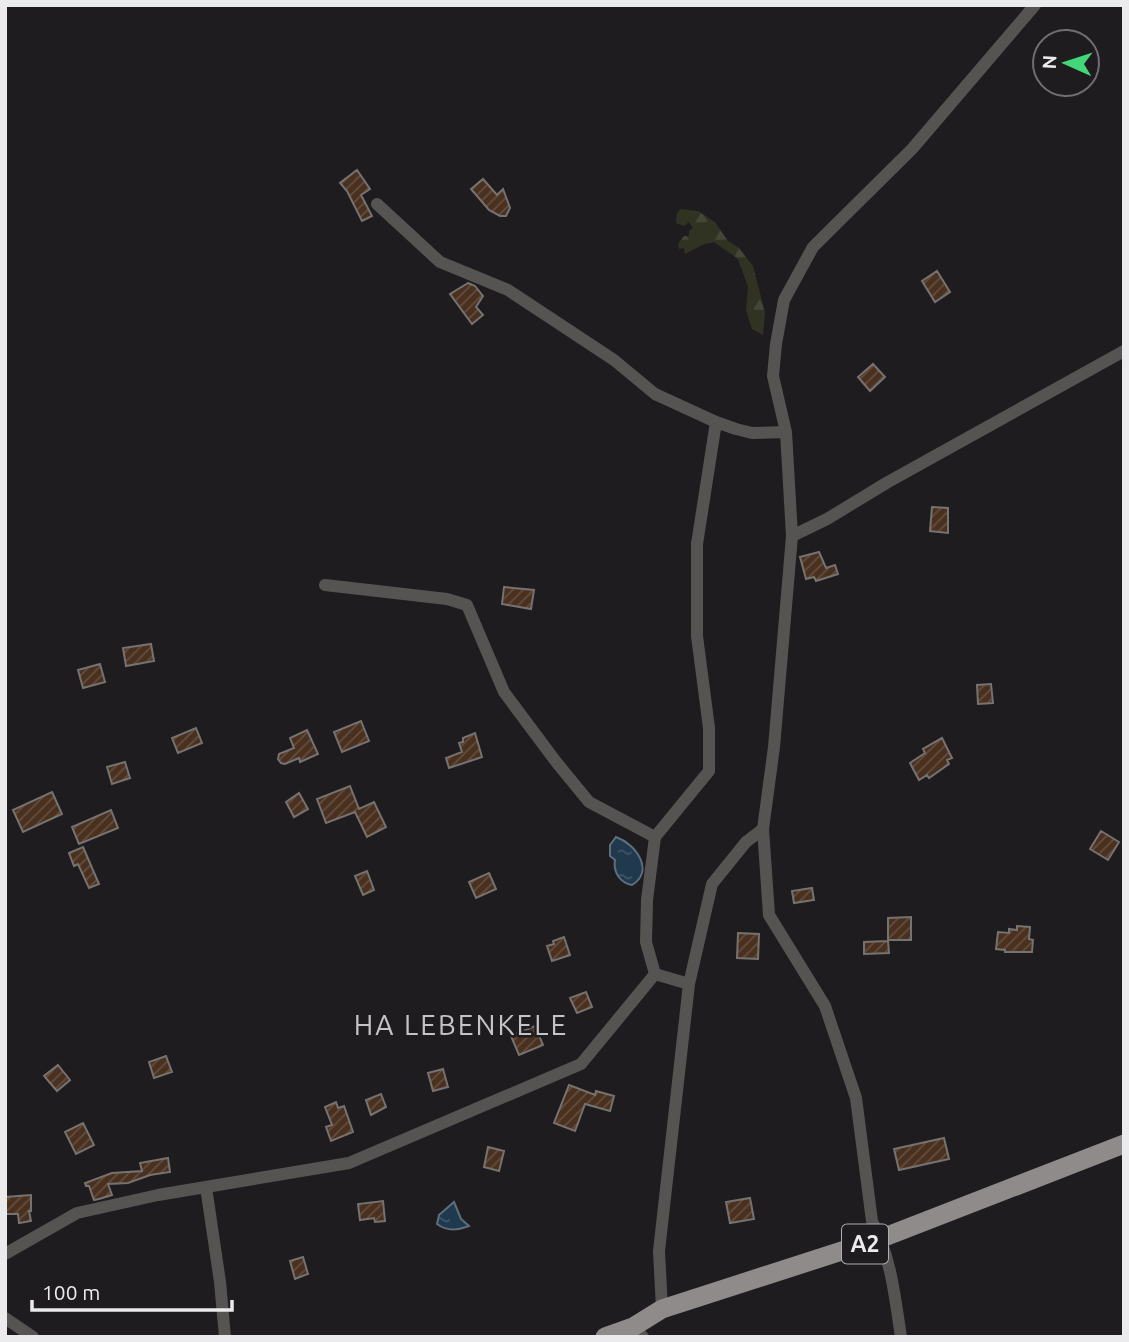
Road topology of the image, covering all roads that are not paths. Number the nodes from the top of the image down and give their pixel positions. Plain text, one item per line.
1 (1035, 5) edge
2 (377, 204) dead end
3 (1124, 351) edge
4 (716, 422) junction
5 (786, 432) junction
6 (792, 536) junction
7 (325, 585) dead end
8 (763, 829) junction
9 (655, 837) junction
10 (655, 974) junction
11 (689, 984) junction
12 (1124, 1144) edge
13 (206, 1187) junction
14 (881, 1238) junction
15 (5, 1254) edge
16 (662, 1309) junction
17 (5, 1318) edge
18 (638, 1332) edge
19 (33, 1337) edge
20 (225, 1337) edge
21 (605, 1337) edge
22 (901, 1337) edge

1 - 5 street
2 - 4 street
3 - 6 street
4 - 5 street
4 - 9 street
5 - 6 street
6 - 8 street
7 - 9 street
8 - 11 street
8 - 14 street
9 - 10 street
10 - 11 street
10 - 13 street
11 - 16 street
12 - 14 main road, A2
13 - 15 street
13 - 20 street
14 - 16 main road, A2
14 - 22 street
16 - 18 main road, A2
17 - 19 street
18 - 21 main road, A2

